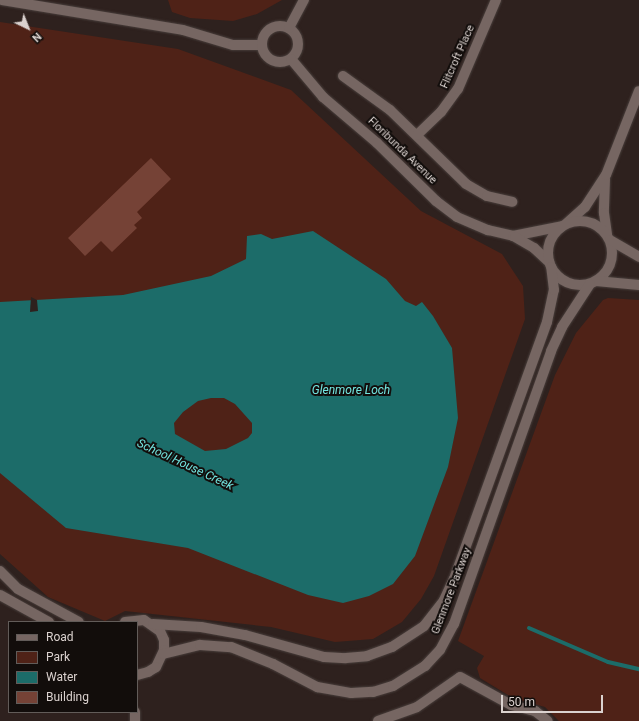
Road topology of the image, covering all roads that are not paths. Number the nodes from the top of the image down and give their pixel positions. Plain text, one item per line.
1 (2, 0) edge
2 (304, 0) edge
3 (496, 0) edge
4 (289, 28) junction
5 (261, 45) junction
6 (291, 60) junction
7 (343, 76) dead end
8 (639, 91) edge
9 (417, 135) junction
10 (606, 175) junction
11 (512, 202) dead end
12 (564, 225) junction
13 (513, 236) junction
14 (609, 238) junction
15 (639, 257) edge
16 (550, 265) junction
17 (593, 282) junction
18 (639, 285) edge
19 (0, 571) edge
20 (0, 595) edge
21 (47, 621) edge
22 (77, 621) edge
23 (132, 621) edge
24 (153, 624) junction
25 (163, 654) junction
26 (138, 675) edge
27 (378, 721) edge
28 (548, 721) edge

1 - 5 main road
2 - 4 main road
3 - 9 main road, Flitcroft Place
4 - 5 main road
4 - 6 main road
5 - 6 main road
6 - 13 main road, Floribunda Avenue
7 - 9 main road
8 - 10 main road
9 - 11 main road
10 - 12 main road
10 - 14 main road
12 - 13 main road, Floribunda Avenue
12 - 14 main road
12 - 16 main road
13 - 16 main road, Floribunda Avenue
14 - 15 main road
14 - 17 main road
16 - 17 main road
16 - 24 main road, Glenmore Parkway
17 - 18 main road
17 - 25 main road, Glenmore Parkway
19 - 22 main road
20 - 21 main road
23 - 24 main road, Glenmore Parkway
24 - 25 main road
25 - 26 main road
27 - 28 main road

